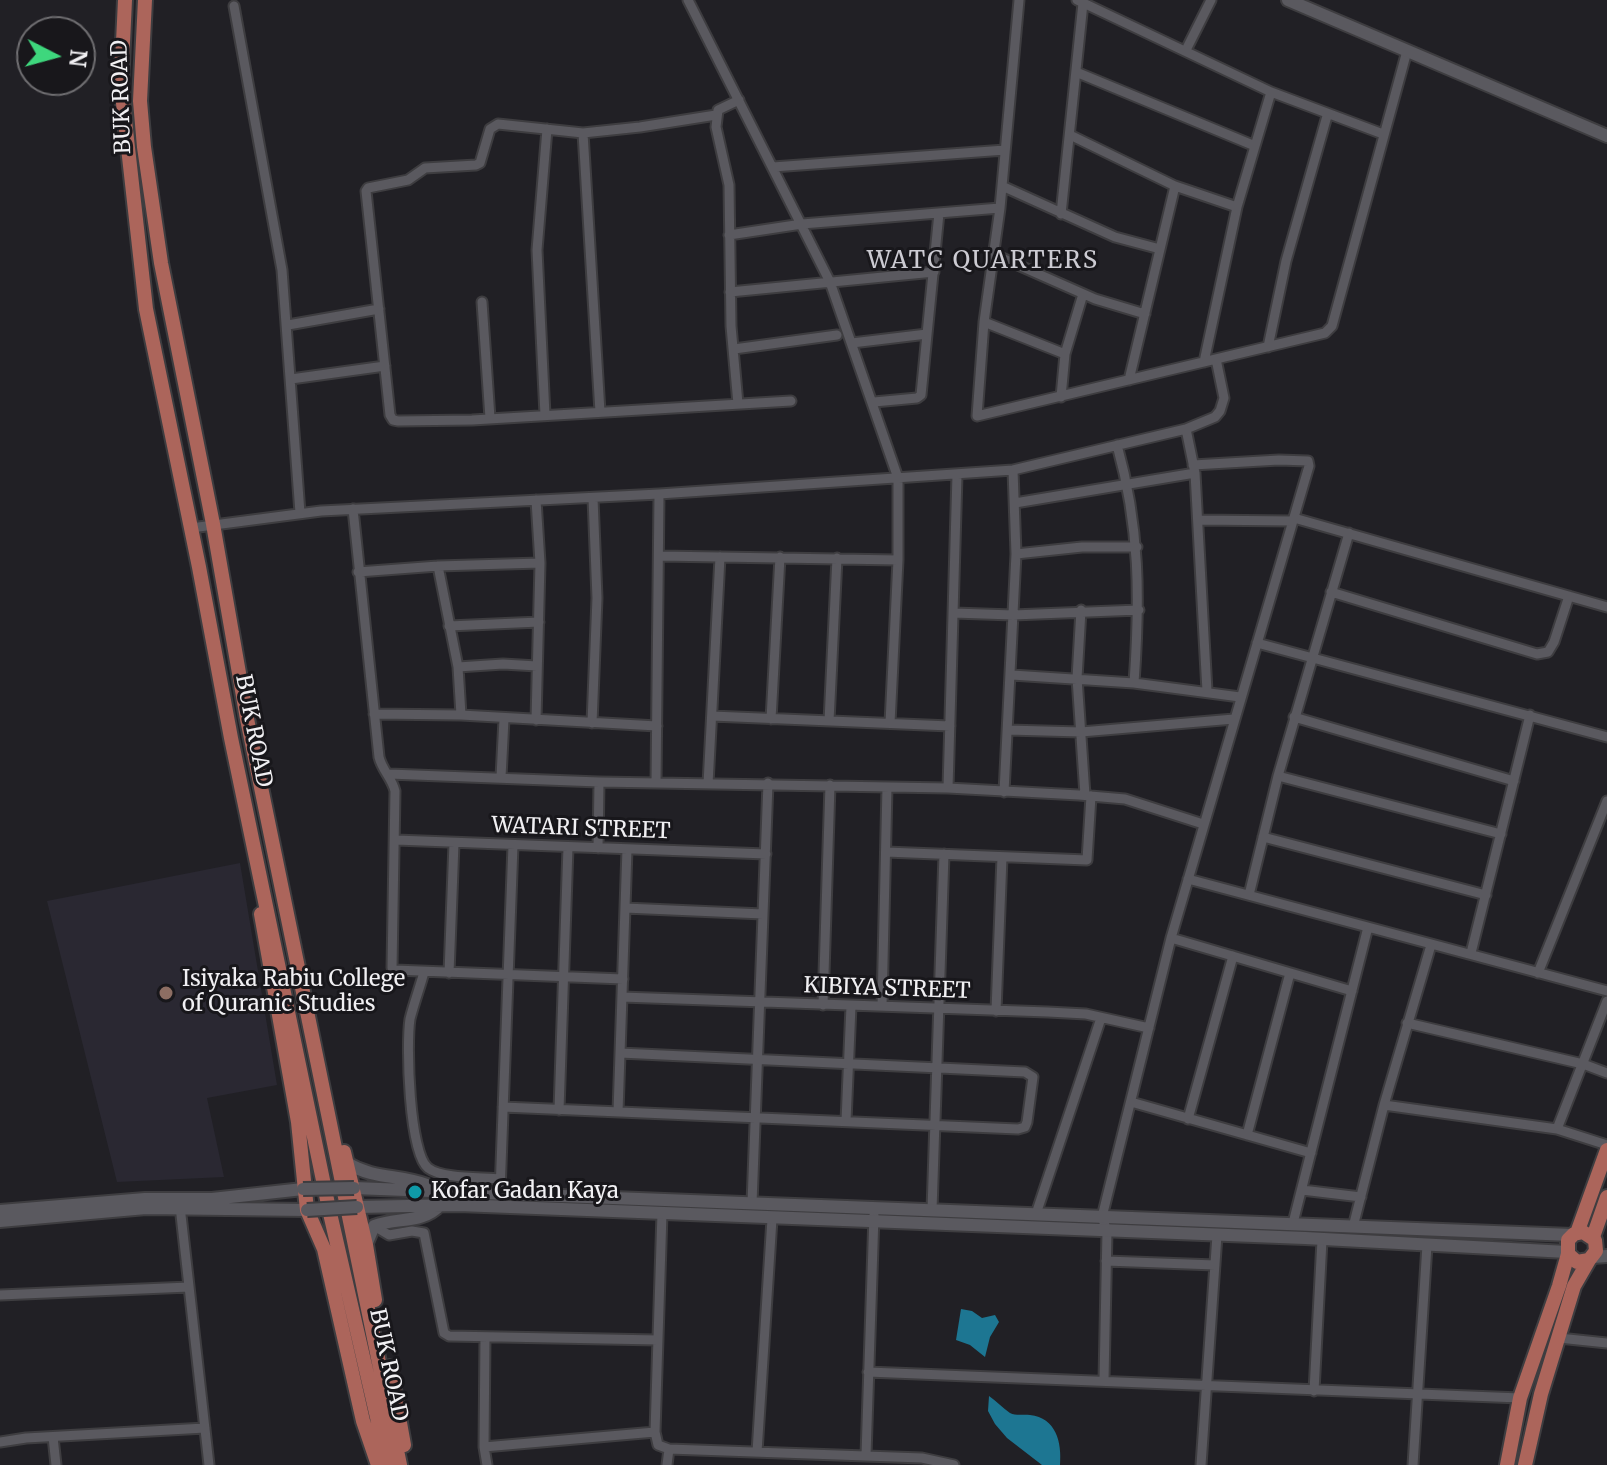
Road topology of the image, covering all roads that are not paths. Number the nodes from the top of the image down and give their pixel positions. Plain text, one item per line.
1 (125, 0) edge
2 (145, 0) edge
3 (688, 0) edge
4 (1019, 0) edge
5 (1211, 0) edge
6 (1288, 0) edge
7 (1080, 2) edge
8 (234, 6) dead end
9 (1186, 50) junction
10 (1407, 51) junction
11 (1076, 72) junction
12 (1271, 92) junction
13 (739, 100) junction
14 (716, 115) junction
15 (1327, 116) junction
16 (547, 129) junction
17 (583, 133) junction
18 (1383, 134) junction
19 (1070, 135) junction
20 (1607, 136) edge
21 (1255, 146) junction
22 (1005, 150) junction
23 (773, 167) junction
24 (1002, 186) junction
25 (1175, 186) junction
26 (1237, 207) junction
27 (1000, 208) junction
28 (939, 213) junction
29 (1061, 214) junction
30 (802, 224) junction
31 (729, 235) junction
32 (1160, 249) junction
33 (993, 254) junction
34 (934, 272) junction
35 (830, 282) junction
36 (730, 292) junction
37 (1083, 294) junction
38 (482, 302) dead end
39 (379, 309) junction
40 (1145, 314) junction
41 (984, 322) junction
42 (288, 325) junction
43 (927, 334) junction
44 (837, 335) dead end
45 (852, 343) junction
46 (1268, 347) junction
47 (734, 349) junction
48 (1065, 354) junction
49 (1216, 359) junction
50 (1204, 362) junction
51 (385, 366) junction
52 (291, 379) junction
53 (1129, 380) junction
54 (1061, 397) junction
55 (791, 401) dead end
56 (874, 402) junction
57 (738, 404) junction
58 (600, 412) junction
59 (545, 415) junction
60 (490, 418) junction
61 (1186, 429) junction
62 (1117, 445) junction
63 (1194, 469) junction
64 (1013, 470) junction
65 (957, 475) junction
66 (898, 478) junction
67 (1128, 485) junction
68 (659, 494) junction
69 (593, 498) junction
70 (536, 500) junction
71 (1015, 503) junction
72 (353, 509) junction
73 (300, 513) junction
74 (1293, 519) junction
75 (1198, 520) junction
76 (213, 524) junction
77 (191, 528) junction
78 (1349, 533) junction
79 (1137, 547) junction
80 (1016, 554) junction
81 (660, 556) junction
82 (720, 557) junction
83 (780, 557) junction
84 (837, 558) junction
85 (898, 560) junction
86 (540, 563) junction
87 (438, 566) junction
88 (358, 572) junction
89 (1331, 592) junction
90 (1569, 596) junction
91 (1607, 607) edge
92 (1081, 610) junction
93 (1139, 610) junction
94 (954, 613) junction
95 (1013, 615) junction
96 (539, 622) junction
97 (449, 626) junction
98 (1257, 643) junction
99 (1311, 658) junction
100 (537, 666) junction
101 (458, 667) junction
102 (1012, 675) junction
103 (1077, 678) junction
104 (1134, 683) junction
105 (1207, 691) junction
106 (1240, 697) junction
107 (374, 714) junction
108 (461, 715) junction
109 (1530, 715) junction
110 (712, 716) junction
111 (1294, 717) junction
112 (504, 719) junction
113 (771, 719) junction
114 (1234, 719) junction
115 (536, 720) junction
116 (829, 721) junction
117 (592, 723) junction
118 (890, 723) junction
119 (657, 726) junction
120 (950, 726) junction
121 (1008, 730) junction
122 (1081, 732) junction
123 (1607, 737) edge
124 (389, 774) junction
125 (1278, 776) junction
126 (501, 777) junction
127 (1514, 781) junction
128 (599, 782) junction
129 (656, 783) junction
130 (768, 783) junction
131 (708, 784) junction
132 (830, 785) junction
133 (887, 787) junction
134 (948, 788) junction
135 (1004, 792) junction
136 (1088, 796) junction
137 (1607, 801) edge
138 (1203, 824) junction
139 (1501, 834) junction
140 (1263, 837) junction
141 (396, 840) junction
142 (454, 843) junction
143 (513, 845) junction
144 (568, 847) junction
145 (598, 848) junction
146 (627, 849) junction
147 (886, 852) junction
148 (766, 854) junction
149 (944, 854) junction
150 (1002, 857) junction
151 (278, 870) junction
152 (1188, 879) junction
153 (265, 894) junction
154 (1249, 895) junction
155 (1486, 895) junction
156 (625, 908) junction
157 (763, 914) junction
158 (1368, 927) junction
159 (1171, 938) junction
160 (1431, 945) junction
161 (1471, 953) junction
162 (1233, 956) junction
163 (424, 972) junction
164 (449, 973) junction
165 (1290, 973) junction
166 (1538, 973) junction
167 (508, 975) junction
168 (564, 977) junction
169 (623, 979) junction
170 (1352, 991) junction
171 (1607, 991) edge
172 (622, 997) junction
173 (1607, 1001) edge
174 (760, 1002) junction
175 (823, 1005) junction
176 (851, 1006) junction
177 (882, 1006) junction
178 (939, 1008) junction
179 (996, 1011) junction
180 (1101, 1018) junction
181 (1407, 1023) junction
182 (1149, 1028) junction
183 (620, 1053) junction
184 (758, 1059) junction
185 (1583, 1064) junction
186 (848, 1065) junction
187 (937, 1068) junction
188 (1607, 1073) edge
189 (1131, 1102) junction
190 (1384, 1105) junction
191 (503, 1107) junction
192 (559, 1110) junction
193 (618, 1112) junction
194 (756, 1118) junction
195 (1188, 1119) junction
196 (846, 1121) junction
197 (935, 1126) junction
198 (1557, 1129) junction
199 (1247, 1135) junction
200 (1607, 1147) edge
201 (1311, 1153) junction
202 (347, 1163) junction
203 (500, 1179) junction
204 (354, 1188) junction
205 (303, 1189) junction
206 (437, 1189) junction
207 (1302, 1190) junction
208 (500, 1192) junction
209 (1361, 1197) junction
210 (1607, 1197) edge
211 (180, 1203) junction
212 (752, 1203) junction
213 (440, 1205) junction
214 (357, 1207) junction
215 (307, 1210) junction
216 (932, 1210) junction
217 (0, 1211) edge
218 (662, 1213) junction
219 (874, 1214) junction
220 (1036, 1214) junction
221 (1102, 1217) junction
222 (772, 1219) junction
223 (0, 1221) edge
224 (1293, 1223) junction
225 (374, 1226) junction
226 (1353, 1227) junction
227 (1107, 1231) junction
228 (1574, 1234) junction
229 (1217, 1235) junction
230 (1322, 1240) junction
231 (366, 1245) junction
232 (1427, 1245) junction
233 (1598, 1249) edge
234 (1568, 1253) junction
235 (1106, 1261) junction
236 (1215, 1265) junction
237 (189, 1287) junction
238 (0, 1295) edge
239 (485, 1337) junction
240 (1559, 1338) junction
241 (658, 1340) junction
242 (1607, 1343) edge
243 (868, 1372) junction
244 (1104, 1380) junction
245 (1207, 1386) junction
246 (1314, 1391) junction
247 (1418, 1393) junction
248 (1520, 1398) junction
249 (205, 1428) junction
250 (655, 1432) junction
251 (53, 1437) junction
252 (0, 1442) edge
253 (484, 1447) junction
254 (669, 1449) junction
255 (757, 1452) junction
256 (866, 1455) junction
257 (56, 1465) edge
258 (209, 1465) edge
259 (378, 1465) edge
260 (388, 1465) edge
261 (403, 1465) edge
262 (487, 1465) edge
263 (667, 1465) edge
264 (954, 1465) edge
265 (1201, 1465) edge
266 (1413, 1465) edge
267 (1507, 1465) edge
268 (1525, 1465) edge

1 - 77 main road, BUK ROAD
2 - 76 main road, BUK ROAD
3 - 13 street
4 - 22 street
5 - 9 street
6 - 10 main road
7 - 9 street
7 - 11 street
8 - 42 street
9 - 12 street
10 - 18 street
10 - 20 main road
11 - 19 street
11 - 21 street
12 - 15 street
12 - 21 street
13 - 14 street
13 - 23 street
14 - 17 street
14 - 31 street
15 - 18 street
15 - 46 street
16 - 17 street
16 - 39 street
16 - 59 street
17 - 58 street
18 - 46 street
19 - 25 street
19 - 29 street
21 - 26 street
22 - 23 street
22 - 24 street
23 - 30 street
24 - 27 street
24 - 29 street
25 - 26 street
25 - 32 street
26 - 50 street
27 - 28 street
27 - 33 street
28 - 30 street
28 - 34 street
29 - 32 street
30 - 31 street
30 - 35 street
31 - 36 street
32 - 40 street
33 - 37 street
33 - 41 street
34 - 35 street
34 - 43 street
35 - 36 street
35 - 45 street
36 - 47 street
37 - 40 street
37 - 48 street
38 - 60 street
39 - 42 street
39 - 51 street
40 - 53 street
41 - 48 street
41 - 54 street
42 - 52 street
43 - 45 street
43 - 56 street
44 - 47 street
45 - 56 street
46 - 49 street
47 - 57 street
48 - 54 street
49 - 50 street
49 - 61 street
50 - 53 street
51 - 52 street
51 - 60 street
52 - 73 street
53 - 54 street
55 - 57 street
56 - 66 street
57 - 58 street
58 - 59 street
59 - 60 street
61 - 62 street
61 - 63 street
62 - 64 street
62 - 67 street
63 - 67 street
63 - 74 street
63 - 75 street
64 - 65 street
64 - 71 street
65 - 66 street
65 - 94 street
66 - 68 street
66 - 85 street
67 - 71 street
67 - 79 street
68 - 69 street
68 - 81 street
69 - 70 street
69 - 117 street
70 - 72 street
70 - 86 street
71 - 80 street
72 - 73 street
72 - 88 street
73 - 76 street
74 - 75 street
74 - 78 street
74 - 98 street
75 - 105 street
76 - 77 street
76 - 151 main road, BUK ROAD
77 - 153 main road, BUK ROAD
78 - 89 street
78 - 90 street
79 - 80 street
79 - 93 street
80 - 95 street
81 - 82 street
81 - 119 street
82 - 83 street
82 - 110 street
83 - 84 street
83 - 113 street
84 - 85 street
84 - 116 street
85 - 118 street
86 - 87 street
86 - 96 street
87 - 88 street
87 - 97 street
88 - 107 street
89 - 90 street
89 - 99 street
90 - 91 street
92 - 93 street
92 - 95 street
92 - 103 street
93 - 104 street
94 - 95 street
94 - 120 street
95 - 102 street
96 - 97 street
96 - 100 street
97 - 101 street
98 - 99 street
98 - 106 street
99 - 109 street
99 - 111 street
100 - 101 street
100 - 115 street
101 - 108 street
102 - 103 street
102 - 121 street
103 - 104 street
103 - 122 street
104 - 105 street
105 - 106 street
106 - 114 street
107 - 108 street
107 - 124 street
108 - 112 street
109 - 123 street
109 - 127 street
110 - 113 street
110 - 131 street
111 - 125 street
111 - 127 street
112 - 115 street
112 - 126 street
113 - 116 street
114 - 122 street
114 - 138 street
115 - 117 street
116 - 118 street
117 - 119 street
118 - 120 street
119 - 129 street
120 - 134 street
121 - 122 street
121 - 135 street
122 - 136 street
124 - 126 street
124 - 141 street
125 - 139 street
125 - 140 street
126 - 128 street
127 - 139 street
128 - 129 street
128 - 145 street
129 - 131 street
130 - 131 street
130 - 132 street
130 - 148 street
132 - 133 street
132 - 175 street
133 - 134 street
133 - 147 street
134 - 135 street
135 - 136 street
136 - 138 street
136 - 150 street
137 - 166 street
138 - 152 street
139 - 155 street
140 - 154 street
140 - 155 street
141 - 142 street, WATARI STREET
141 - 163 street
142 - 143 street, WATARI STREET
142 - 164 street
143 - 144 street, WATARI STREET
143 - 167 street
144 - 145 street, WATARI STREET
144 - 168 street
145 - 146 street, WATARI STREET
146 - 148 street, WATARI STREET
146 - 156 street
147 - 149 street
147 - 177 street
148 - 157 street
149 - 150 street
149 - 178 street
150 - 179 street
151 - 202 main road
151 - 261 main road, BUK ROAD
152 - 154 street
152 - 159 street
153 - 205 main road
153 - 260 main road, BUK ROAD
154 - 158 street
155 - 161 street
156 - 157 street
156 - 169 street
157 - 174 street
158 - 160 street
158 - 170 street
159 - 162 street
159 - 182 street
160 - 161 street
160 - 181 street
161 - 166 street
162 - 165 street
162 - 195 street
163 - 164 street
163 - 203 street
164 - 167 street
165 - 170 street
165 - 199 street
166 - 171 street
167 - 168 street
167 - 191 street
168 - 169 street
168 - 192 street
169 - 172 street
170 - 201 street
172 - 174 street, KIBIYA STREET
172 - 183 street
173 - 185 street
174 - 175 street, KIBIYA STREET
174 - 184 street
175 - 176 street, KIBIYA STREET
176 - 177 street, KIBIYA STREET
176 - 186 street
177 - 178 street, KIBIYA STREET
178 - 179 street, KIBIYA STREET
178 - 187 street
179 - 180 street, KIBIYA STREET
180 - 182 street, KIBIYA STREET
180 - 220 street
181 - 185 street
181 - 190 street
182 - 189 street
183 - 184 street
183 - 193 street
184 - 186 street
184 - 194 street
185 - 188 street
185 - 198 street
186 - 187 street
186 - 196 street
187 - 197 street
187 - 197 street
189 - 195 street
189 - 221 street
190 - 198 street
190 - 209 street
191 - 192 street
191 - 203 street
192 - 193 street
193 - 194 street
194 - 196 street
194 - 212 street
195 - 199 street
196 - 197 street
197 - 216 street
198 - 200 street
199 - 201 street
200 - 228 main road
201 - 207 street
202 - 204 main road
202 - 206 main road
203 - 208 street
204 - 205 main road, bridge
204 - 206 main road
204 - 214 main road
205 - 211 main road
205 - 215 main road
206 - 208 main road
207 - 209 street
207 - 224 street
208 - 212 main road
209 - 226 street
210 - 233 main road
211 - 215 main road
211 - 217 main road
211 - 223 main road
211 - 237 street
212 - 219 main road
213 - 214 main road
213 - 218 main road
213 - 225 main road
214 - 215 main road, bridge
214 - 231 main road
215 - 259 main road
216 - 219 main road
216 - 220 main road
218 - 222 main road
218 - 241 street
219 - 222 main road
219 - 227 main road
219 - 243 street
220 - 221 main road
221 - 224 main road
221 - 227 street
222 - 255 street
224 - 226 main road
225 - 231 main road
225 - 239 street
226 - 228 main road
227 - 229 main road
227 - 235 street
228 - 233 main road
228 - 234 main road
229 - 230 main road
229 - 236 street
230 - 232 main road
230 - 246 street
231 - 261 main road
232 - 234 main road
232 - 247 street
233 - 234 main road
233 - 240 main road
234 - 248 main road
235 - 236 street
235 - 244 street
236 - 245 street
237 - 238 street
237 - 249 street
239 - 241 street
239 - 253 street
240 - 242 street
240 - 268 main road
241 - 250 street
243 - 244 street
243 - 256 street
244 - 245 street
245 - 246 street
245 - 265 street
246 - 247 street
247 - 248 street
247 - 266 street
248 - 267 main road
249 - 251 street
249 - 258 street
250 - 253 street
250 - 254 street
251 - 252 street
251 - 257 street
253 - 262 street
254 - 255 street
254 - 263 street
255 - 256 street
256 - 264 street

